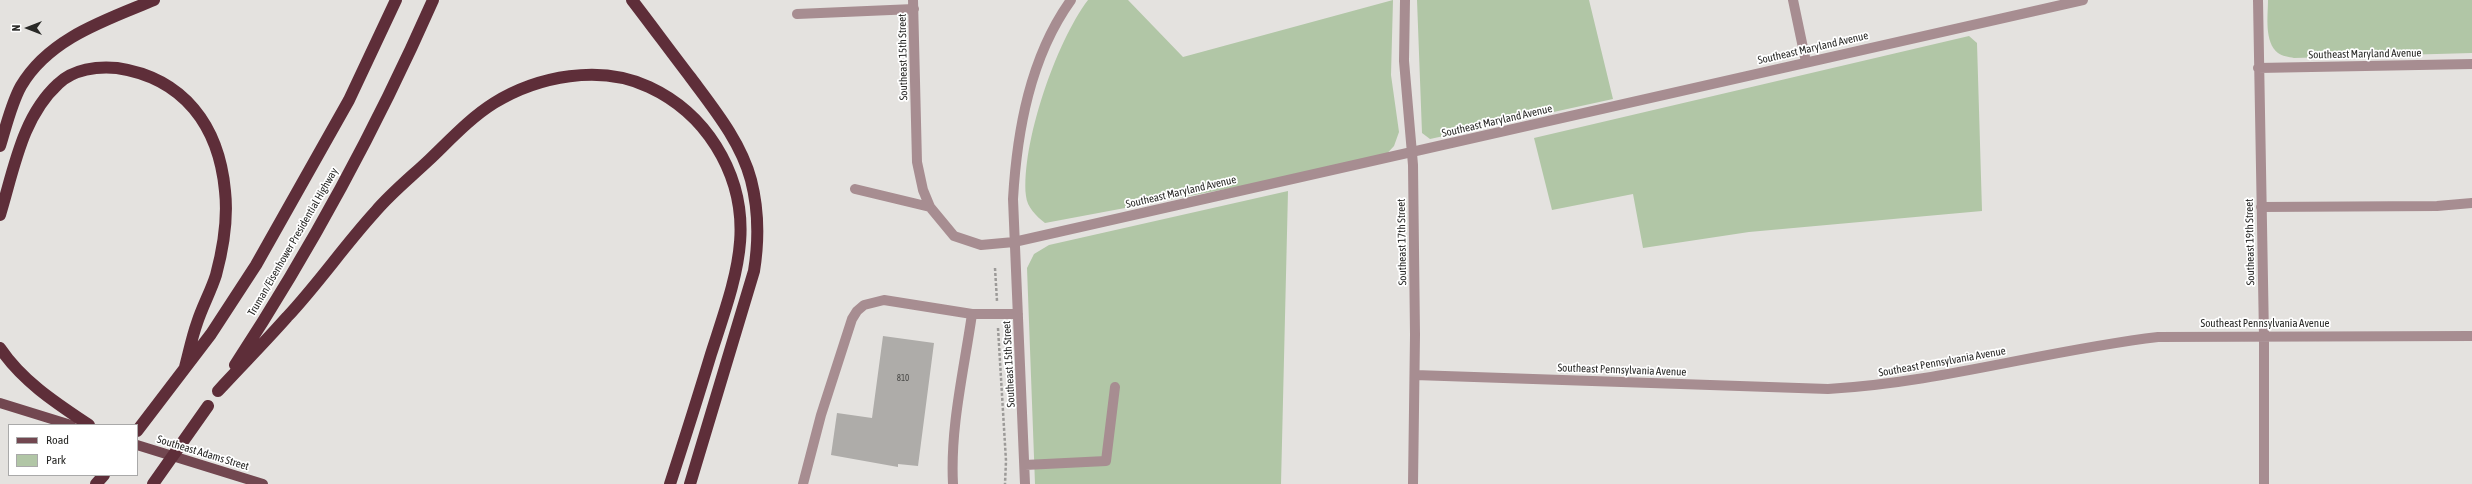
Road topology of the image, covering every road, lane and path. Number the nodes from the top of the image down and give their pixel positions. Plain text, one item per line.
1 (154, 0) edge
2 (396, 0) edge
3 (433, 0) edge
4 (632, 0) edge
5 (1071, 0) edge
6 (1405, 0) edge
7 (1793, 0) edge
8 (2083, 0) edge
9 (2258, 0) edge
10 (913, 5) edge
11 (797, 14) dead end
12 (1806, 62) junction
13 (2472, 64) edge
14 (2258, 68) junction
15 (0, 146) edge
16 (1412, 153) junction
17 (855, 189) dead end
18 (2472, 203) edge
19 (930, 207) junction
20 (2261, 207) junction
21 (0, 215) edge
22 (1014, 242) junction
23 (995, 268) dead end
24 (972, 314) junction
25 (998, 314) junction
26 (1018, 314) junction
27 (2264, 336) junction
28 (2472, 336) edge
29 (0, 348) edge
30 (185, 367) junction
31 (1415, 375) junction
32 (1115, 387) dead end
33 (218, 391) junction
34 (0, 403) edge
35 (68, 424) edge
36 (88, 424) edge
37 (138, 430) edge
38 (138, 445) edge
39 (1025, 465) junction
40 (103, 476) edge
41 (96, 484) edge
42 (153, 484) edge
43 (263, 484) edge
44 (670, 484) edge
45 (690, 484) edge
46 (803, 484) edge
47 (953, 484) edge
48 (1005, 484) edge
49 (1025, 484) edge
50 (1413, 484) edge
51 (2264, 484) edge

1 - 15 highway
2 - 30 highway, Truman/Eisenhower Presidential Highway
3 - 33 highway, Truman/Eisenhower Presidential Highway
4 - 45 highway
5 - 22 street, Southeast 15th Street
6 - 16 street, Southeast 17th Street
7 - 12 street
8 - 12 street, Southeast Maryland Avenue
9 - 14 street, Southeast 19th Street
10 - 11 street
10 - 19 street, Southeast 15th Street
12 - 16 street, Southeast Maryland Avenue
13 - 14 street, Southeast Maryland Avenue
14 - 20 street, Southeast 19th Street
16 - 22 street, Southeast Maryland Avenue
16 - 31 street, Southeast 17th Street
17 - 19 street
18 - 20 street
19 - 22 street, Southeast Maryland Avenue
20 - 27 street, Southeast 19th Street
21 - 30 highway
22 - 26 street, Southeast 15th Street
23 - 25 path
24 - 25 street
24 - 46 street
24 - 47 street
25 - 26 street
25 - 48 path
26 - 39 street, Southeast 15th Street
27 - 28 street, Southeast Pennsylvania Avenue
27 - 31 street, Southeast Pennsylvania Avenue
27 - 51 street, Southeast 19th Street
29 - 36 highway
30 - 37 highway, Truman/Eisenhower Presidential Highway
31 - 50 street, Southeast 17th Street
32 - 39 street
33 - 42 highway, Truman/Eisenhower Presidential Highway, bridge
33 - 44 highway
34 - 35 main road
38 - 43 main road, Southeast Adams Street
39 - 49 street, Southeast 15th Street
40 - 41 highway

